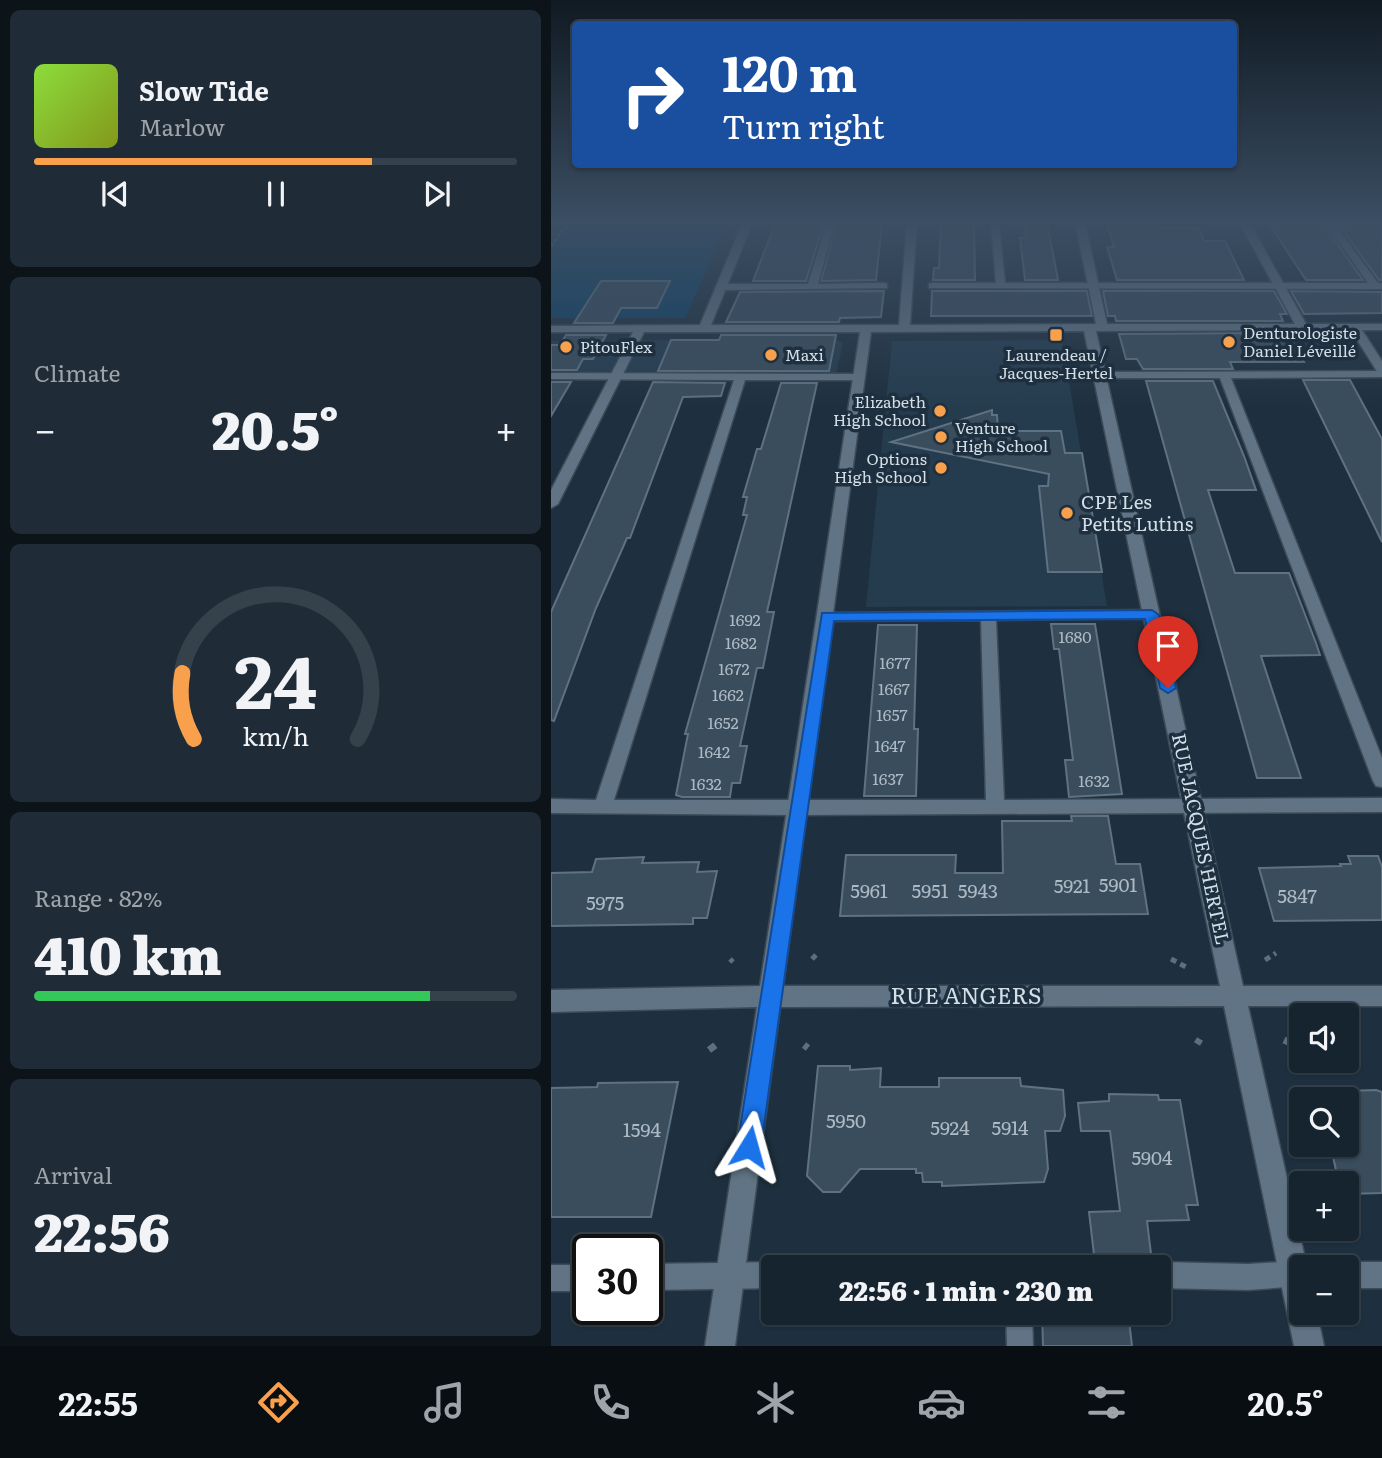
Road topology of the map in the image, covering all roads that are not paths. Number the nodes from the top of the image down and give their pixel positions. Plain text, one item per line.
1 (907, 285) edge
2 (884, 286) dead end
3 (931, 286) dead end
4 (1001, 286) joint
5 (1092, 286) junction
6 (1281, 286) junction
7 (1378, 286) edge
8 (720, 287) joint
9 (812, 287) joint
10 (1096, 327) junction
11 (1302, 327) junction
12 (1354, 327) junction
13 (1382, 327) edge
14 (704, 328) junction
15 (866, 328) junction
16 (904, 328) junction
17 (551, 329) edge
18 (640, 329) junction
19 (1382, 372) edge
20 (1100, 375) junction
21 (1224, 375) junction
22 (551, 376) edge
23 (616, 376) junction
24 (741, 376) junction
25 (858, 377) junction
26 (551, 504) edge
27 (988, 615) junction
28 (1152, 615) junction
29 (827, 616) junction
30 (1382, 781) edge
31 (1382, 805) edge
32 (551, 806) edge
33 (603, 806) junction
34 (1194, 806) junction
35 (995, 807) junction
36 (798, 808) junction
37 (1382, 996) edge
38 (771, 997) junction
39 (1236, 997) junction
40 (551, 1001) edge
41 (1294, 1255) edge
42 (761, 1275) edge
43 (1171, 1275) edge
44 (1289, 1275) edge
45 (1359, 1275) edge
46 (1382, 1275) edge
47 (730, 1276) junction
48 (663, 1277) edge
49 (551, 1278) edge
50 (572, 1278) edge
51 (1019, 1325) edge
52 (1305, 1325) edge
53 (720, 1346) edge
54 (1020, 1346) edge
55 (1309, 1346) edge

1 - 16 street
2 - 9 lane
3 - 4 lane
4 - 5 lane
5 - 6 lane
5 - 10 street, RUE JACQUES HERTEL
6 - 7 lane
6 - 11 street
8 - 9 lane
8 - 14 street
10 - 11 street
10 - 16 street
10 - 20 street, RUE JACQUES HERTEL
11 - 12 street
12 - 13 street
12 - 19 street
14 - 15 street
14 - 18 street
15 - 16 street
15 - 25 street
17 - 18 street
18 - 23 street
19 - 21 lane
20 - 21 lane
20 - 28 street, RUE JACQUES HERTEL
21 - 30 lane
22 - 23 lane
23 - 24 lane
23 - 26 street
24 - 25 lane
24 - 33 lane
25 - 29 street
27 - 28 lane
27 - 29 lane
27 - 35 lane
28 - 34 street, RUE JACQUES HERTEL
29 - 36 street
31 - 34 lane
32 - 33 lane
33 - 36 lane
34 - 35 lane
34 - 39 street, RUE JACQUES HERTEL
35 - 36 lane
36 - 38 street
37 - 39 street, RUE ANGERS
38 - 39 street, RUE ANGERS
38 - 40 street, RUE ANGERS
38 - 47 street
39 - 41 street, RUE JACQUES HERTEL
42 - 47 lane
43 - 44 lane
45 - 46 lane
47 - 48 lane
47 - 53 street
49 - 50 lane
51 - 54 lane
52 - 55 street, RUE JACQUES HERTEL

